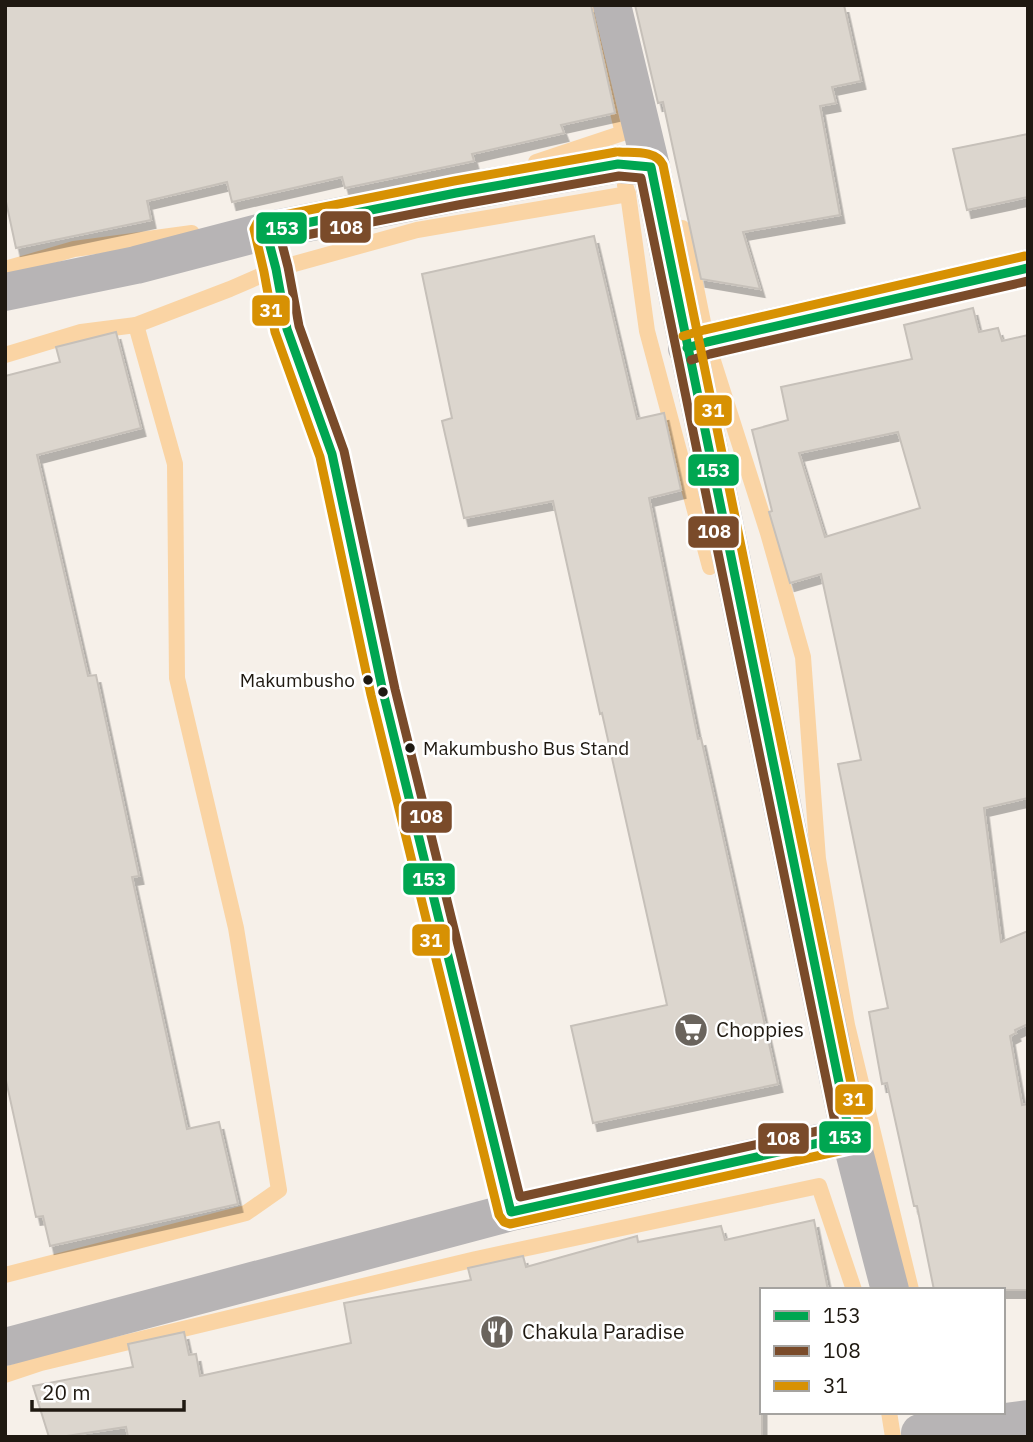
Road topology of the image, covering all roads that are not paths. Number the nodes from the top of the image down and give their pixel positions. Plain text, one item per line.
1 (612, 5) edge
2 (651, 167) junction
3 (266, 231) junction
4 (1028, 268) edge
5 (5, 292) edge
6 (687, 348) junction
7 (850, 1136) junction
8 (511, 1212) junction
9 (889, 1288) edge
10 (5, 1348) edge
11 (1028, 1419) edge
12 (919, 1427) edge

1 - 2 street
2 - 3 street
2 - 6 street
3 - 5 street
3 - 8 lane
4 - 6 street
6 - 7 street
7 - 8 street
7 - 9 street
8 - 10 street
11 - 12 street

